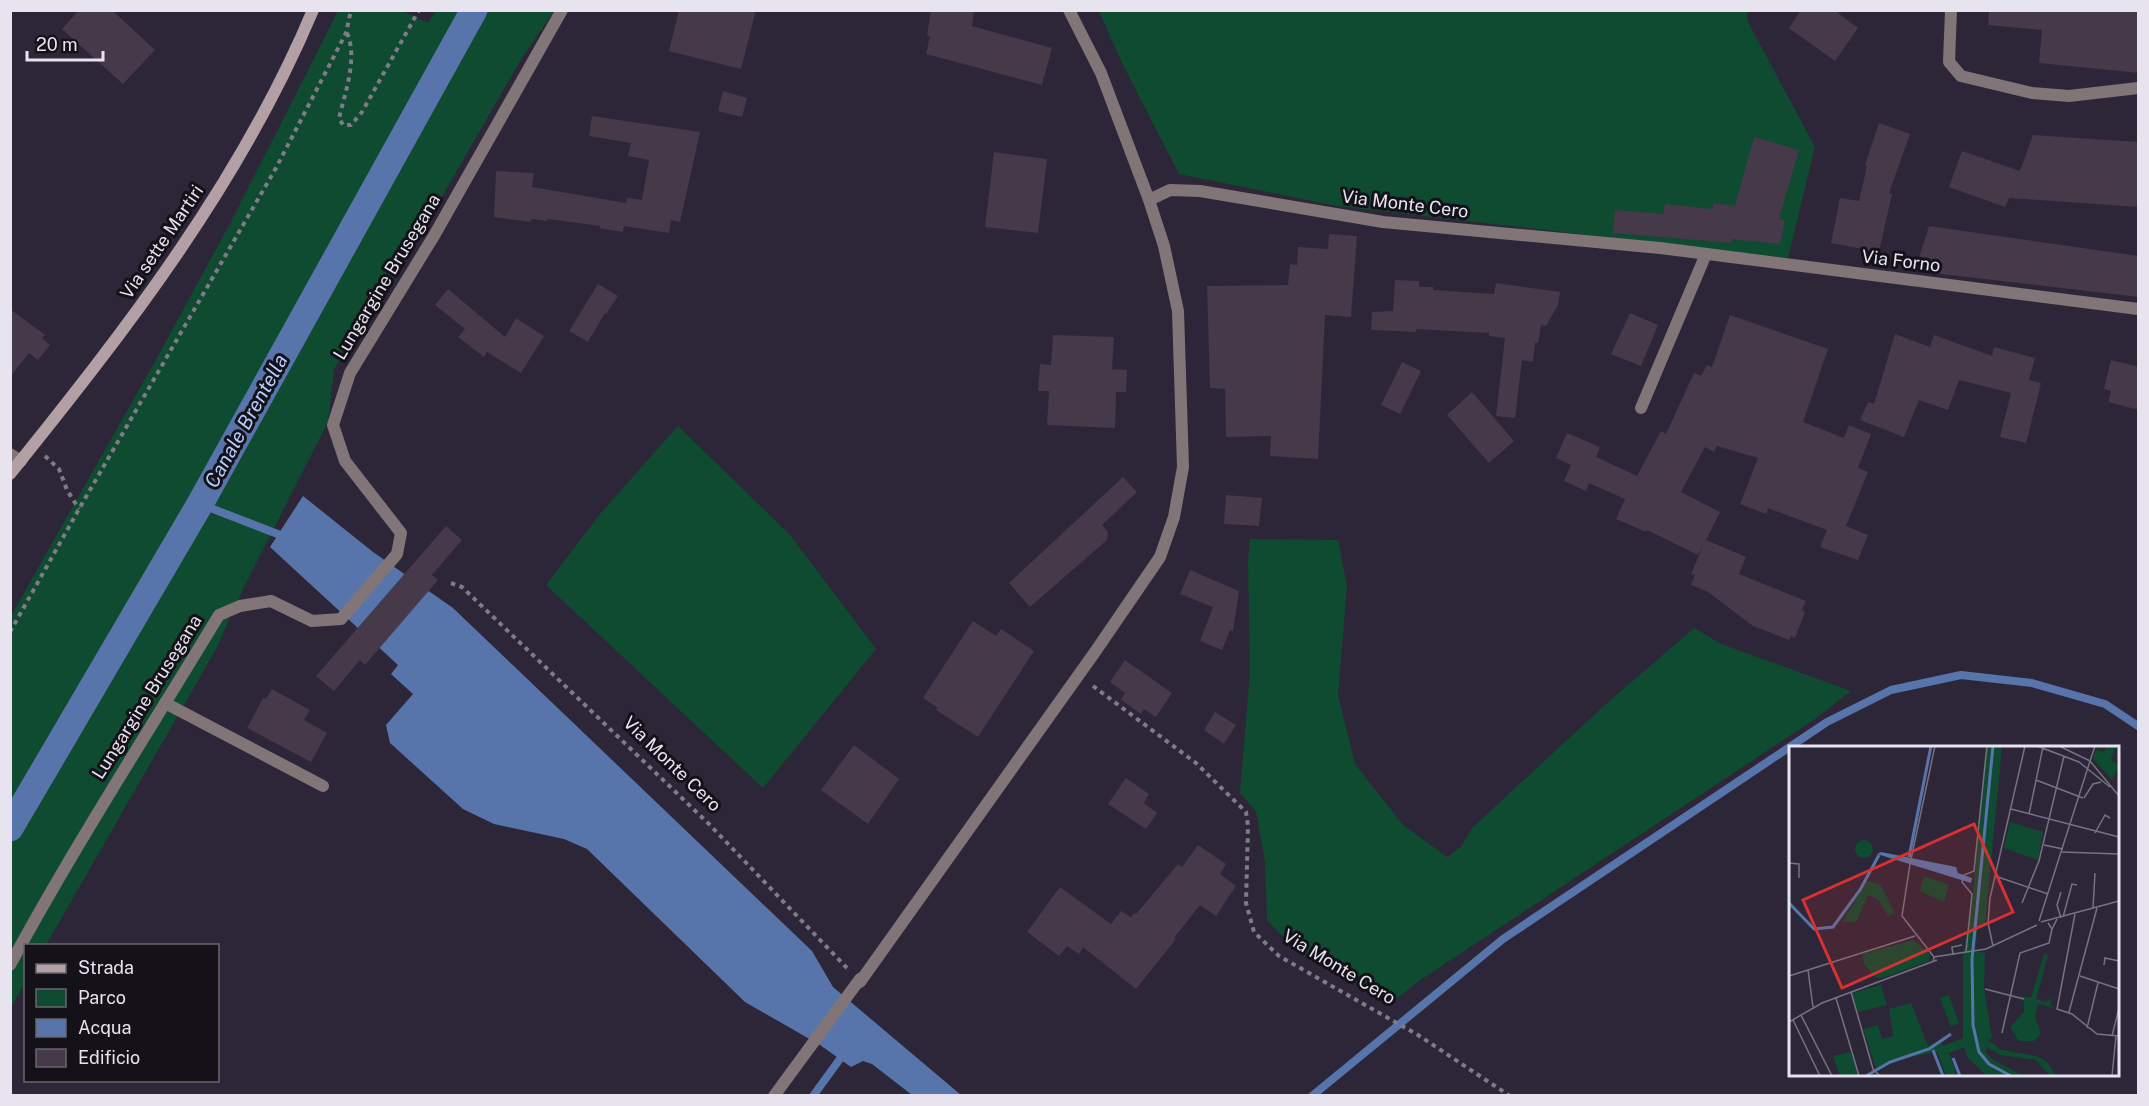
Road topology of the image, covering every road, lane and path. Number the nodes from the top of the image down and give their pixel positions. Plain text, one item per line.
1 (313, 10) edge
2 (351, 10) edge
3 (419, 10) edge
4 (562, 10) edge
5 (1069, 10) edge
6 (1951, 10) edge
7 (346, 33) junction
8 (2139, 88) edge
9 (1149, 200) junction
10 (1660, 248) joint
11 (1706, 254) junction
12 (2139, 309) edge
13 (1641, 408) dead end
14 (34, 446) junction
15 (10, 453) edge
16 (21, 461) junction
17 (10, 474) edge
18 (79, 509) junction
19 (452, 583) dead end
20 (10, 632) edge
21 (1078, 675) junction
22 (165, 703) junction
23 (323, 786) dead end
24 (10, 965) edge
25 (860, 980) junction
26 (774, 1095) edge
27 (1510, 1095) edge

1 - 14 main road, Via sette Martiri
2 - 7 path
3 - 7 path
4 - 22 street, Lungargine Brusegana
5 - 9 street
6 - 8 street
7 - 18 path
9 - 10 street, Via Monte Cero
9 - 21 street
10 - 11 street, Via Forno
11 - 12 street, Via Forno
11 - 13 street
14 - 16 main road, Via sette Martiri
14 - 18 path
15 - 16 street
16 - 17 main road, Via sette Martiri
18 - 20 path
19 - 25 path, Via Monte Cero
21 - 25 street
21 - 27 path, Via Monte Cero
22 - 23 street
22 - 24 street, Lungargine Brusegana
25 - 26 street, bridge

